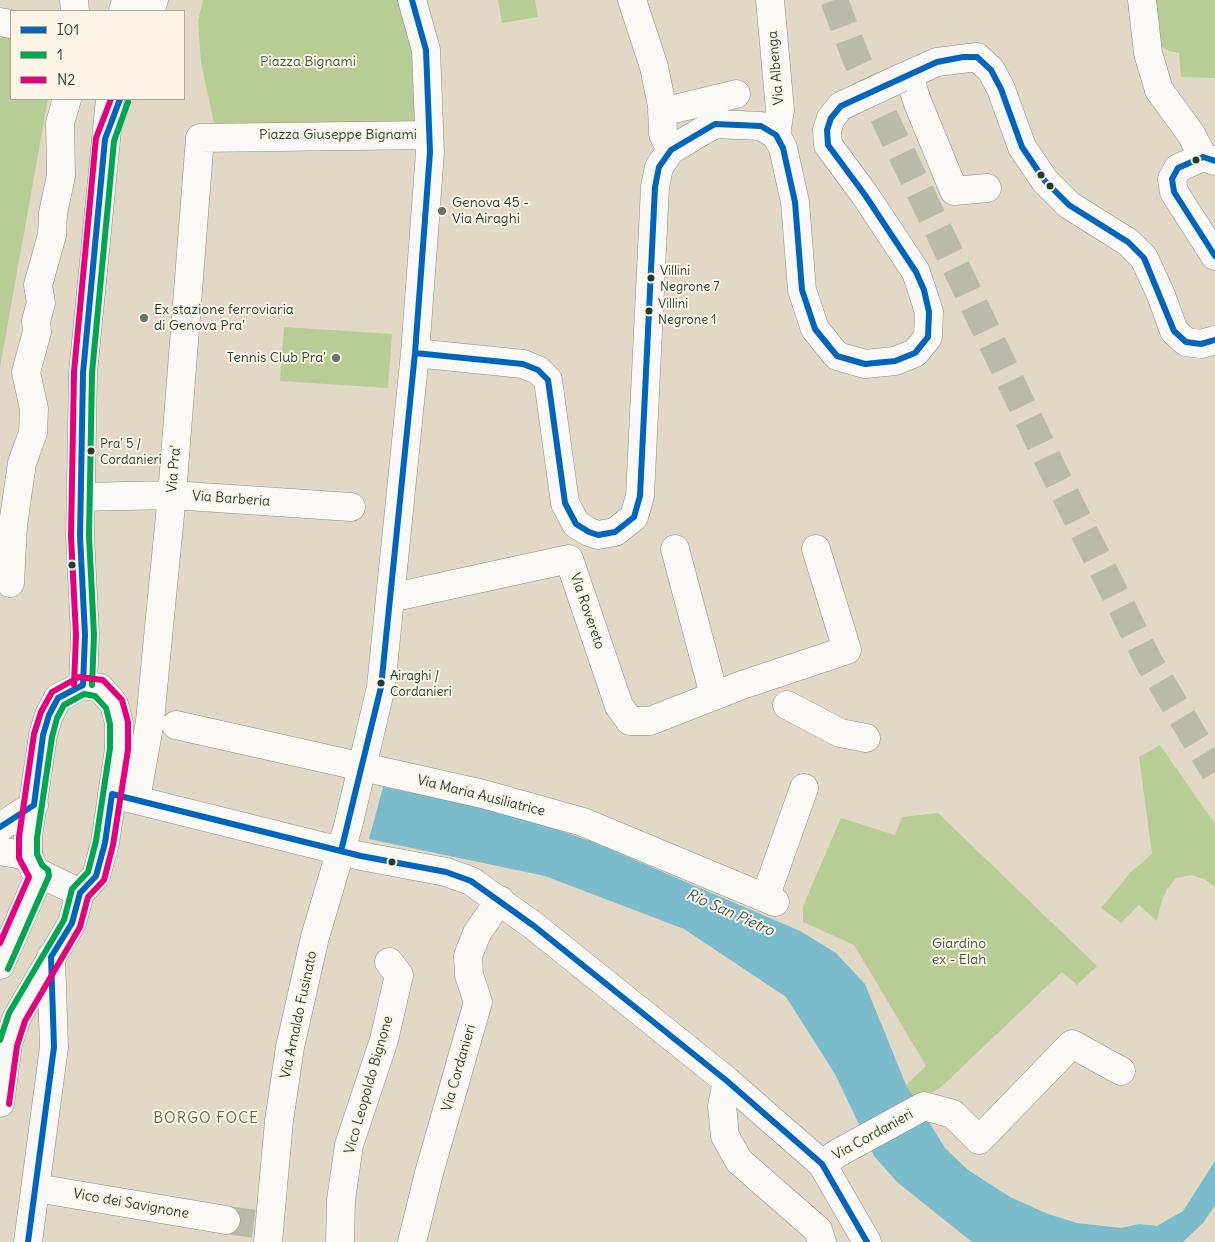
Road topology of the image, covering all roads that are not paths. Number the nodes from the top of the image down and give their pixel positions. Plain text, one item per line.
1 (412, 0) edge
2 (632, 0) edge
3 (770, 0) edge
4 (1142, 0) edge
5 (905, 76) junction
6 (736, 94) dead end
7 (67, 100) edge
8 (110, 100) edge
9 (120, 100) edge
10 (662, 112) junction
11 (429, 135) junction
12 (776, 135) junction
13 (200, 138) joint
14 (105, 139) junction
15 (671, 150) junction
16 (1209, 159) edge
17 (987, 188) dead end
18 (1215, 256) edge
19 (1215, 340) edge
20 (415, 353) junction
21 (172, 495) junction
22 (81, 497) junction
23 (351, 507) dead end
24 (816, 548) dead end
25 (675, 549) dead end
26 (10, 576) dead end
27 (390, 598) junction
28 (83, 684) junction
29 (714, 695) junction
30 (787, 705) dead end
31 (176, 725) dead end
32 (866, 738) dead end
33 (362, 769) junction
34 (804, 788) dead end
35 (124, 796) junction
36 (34, 805) junction
37 (0, 827) edge
38 (0, 851) edge
39 (341, 851) junction
40 (34, 865) junction
41 (80, 893) junction
42 (500, 900) junction
43 (51, 957) junction
44 (389, 962) dead end
45 (0, 965) edge
46 (1121, 1071) dead end
47 (727, 1081) junction
48 (0, 1103) edge
49 (822, 1164) junction
50 (36, 1188) junction
51 (226, 1220) tunnel mouth
52 (28, 1242) edge
53 (268, 1242) edge
54 (340, 1242) edge
55 (412, 1242) edge
56 (822, 1242) edge
57 (867, 1242) edge

1 - 11 street, Piazza Giuseppe Bignami
2 - 10 street
3 - 12 street, Via Albenga
4 - 16 street
5 - 12 street, bridge
5 - 17 street
5 - 19 street
6 - 10 street
7 - 26 street
8 - 14 street
9 - 14 street
10 - 15 street
11 - 13 street, Piazza Giuseppe Bignami
11 - 20 street, Via Arnaldo Fusinato
12 - 15 street
13 - 21 street, Via Pra'
14 - 22 street
15 - 20 street
16 - 18 street
20 - 27 street, Via Arnaldo Fusinato
21 - 22 street, Via Barberia
21 - 23 street, Via Barberia
21 - 35 street, Via Pra'
22 - 28 street
24 - 29 street, Via Rovereto
25 - 29 street
27 - 29 street, Via Rovereto
27 - 33 street, Via Arnaldo Fusinato
28 - 35 street
28 - 36 street
30 - 32 street
31 - 33 street, Via Maria Ausiliatrice
33 - 34 street, Via Maria Ausiliatrice
33 - 39 street, Via Arnaldo Fusinato
35 - 39 street, Via Cordanieri
35 - 41 street
36 - 37 street
36 - 40 street
38 - 40 street
39 - 42 street, Via Cordanieri
39 - 53 street, Via Arnaldo Fusinato
40 - 41 street
40 - 45 street
41 - 43 street
42 - 47 street, Via Cordanieri
42 - 55 street, Via Cordanieri
43 - 48 street
43 - 50 street
44 - 54 street, Vico Leopoldo Bignone
46 - 49 street, Via Cordanieri
47 - 49 street, Via Cordanieri
47 - 56 street
49 - 57 street, Via Cordanieri
50 - 51 street, Vico dei Savignone
50 - 52 street

